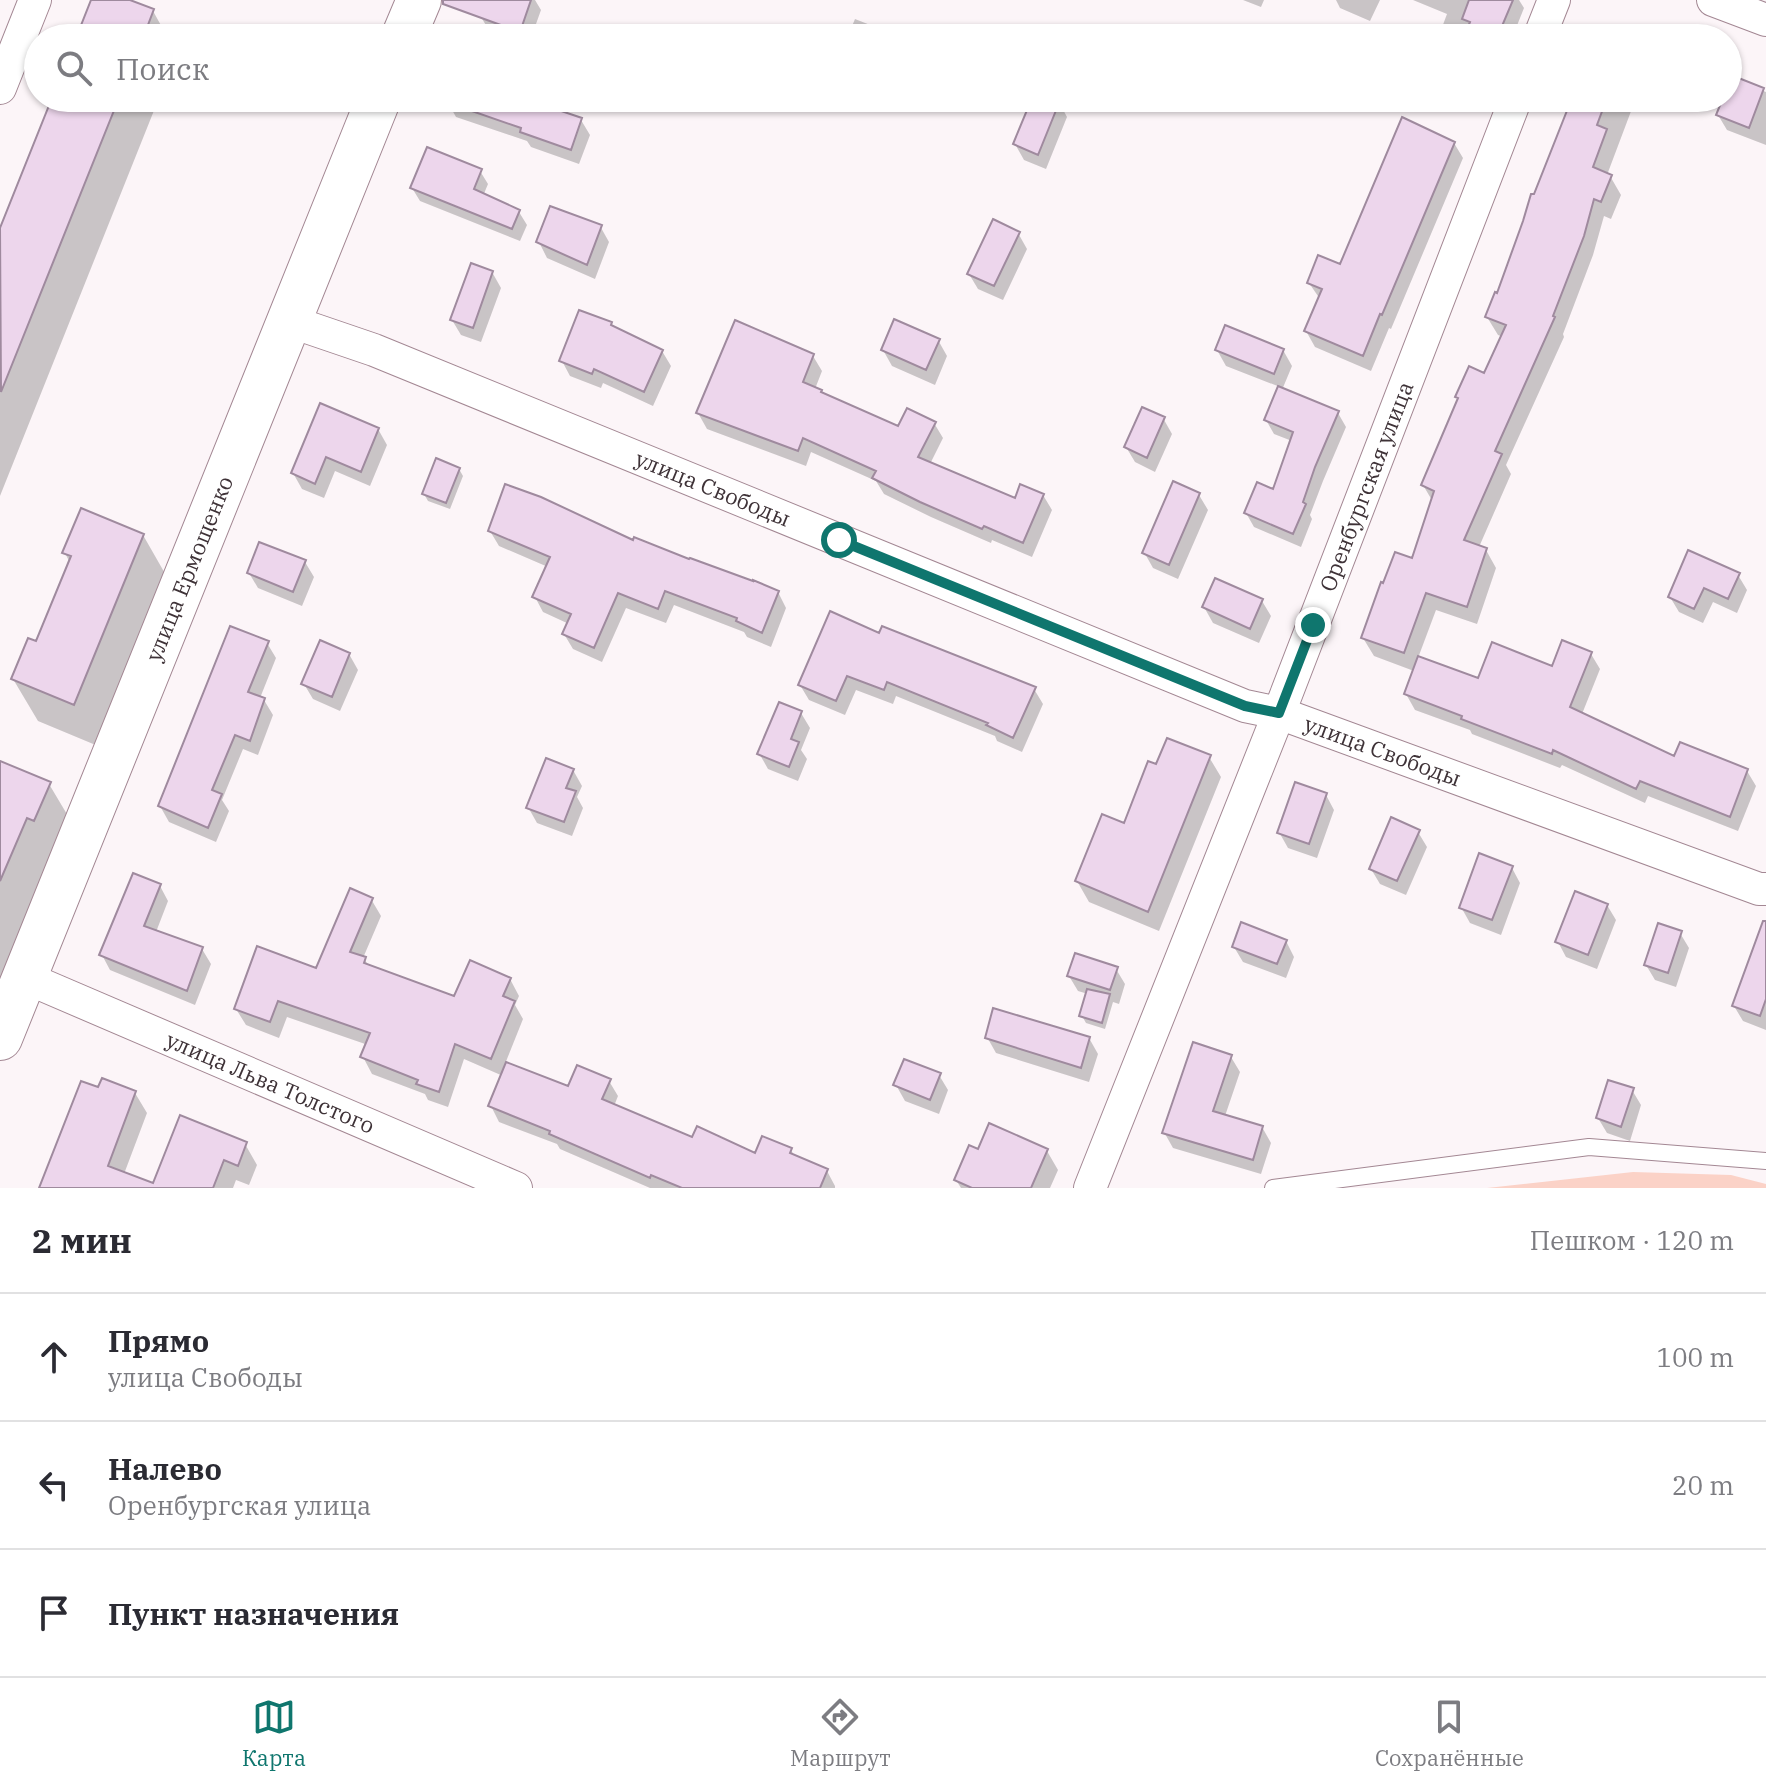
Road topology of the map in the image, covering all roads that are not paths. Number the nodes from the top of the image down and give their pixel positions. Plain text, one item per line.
1 (35, 0) edge
2 (419, 0) edge
3 (1554, 0) edge
4 (1713, 0) edge
5 (1766, 20) edge
6 (25, 24) edge
7 (409, 24) edge
8 (1545, 24) edge
9 (24, 28) edge
10 (0, 88) edge
11 (373, 112) edge
12 (1511, 112) edge
13 (289, 321) junction
14 (1279, 713) junction
15 (1766, 889) edge
16 (24, 977) junction
17 (0, 1038) edge
18 (1766, 1161) edge
19 (516, 1188) edge
20 (1090, 1188) edge
21 (1273, 1188) edge

1 - 6 street
2 - 7 highway
3 - 8 street
4 - 5 street
9 - 10 street
11 - 13 highway, улица Ермощенко
12 - 14 street, Оренбургская улица
13 - 14 street, улица Свободы
13 - 16 highway, улица Ермощенко
14 - 15 street, улица Свободы
14 - 20 street, Оренбургская улица
16 - 17 highway, улица Ермощенко
16 - 19 street, улица Льва Толстого
18 - 21 lane

